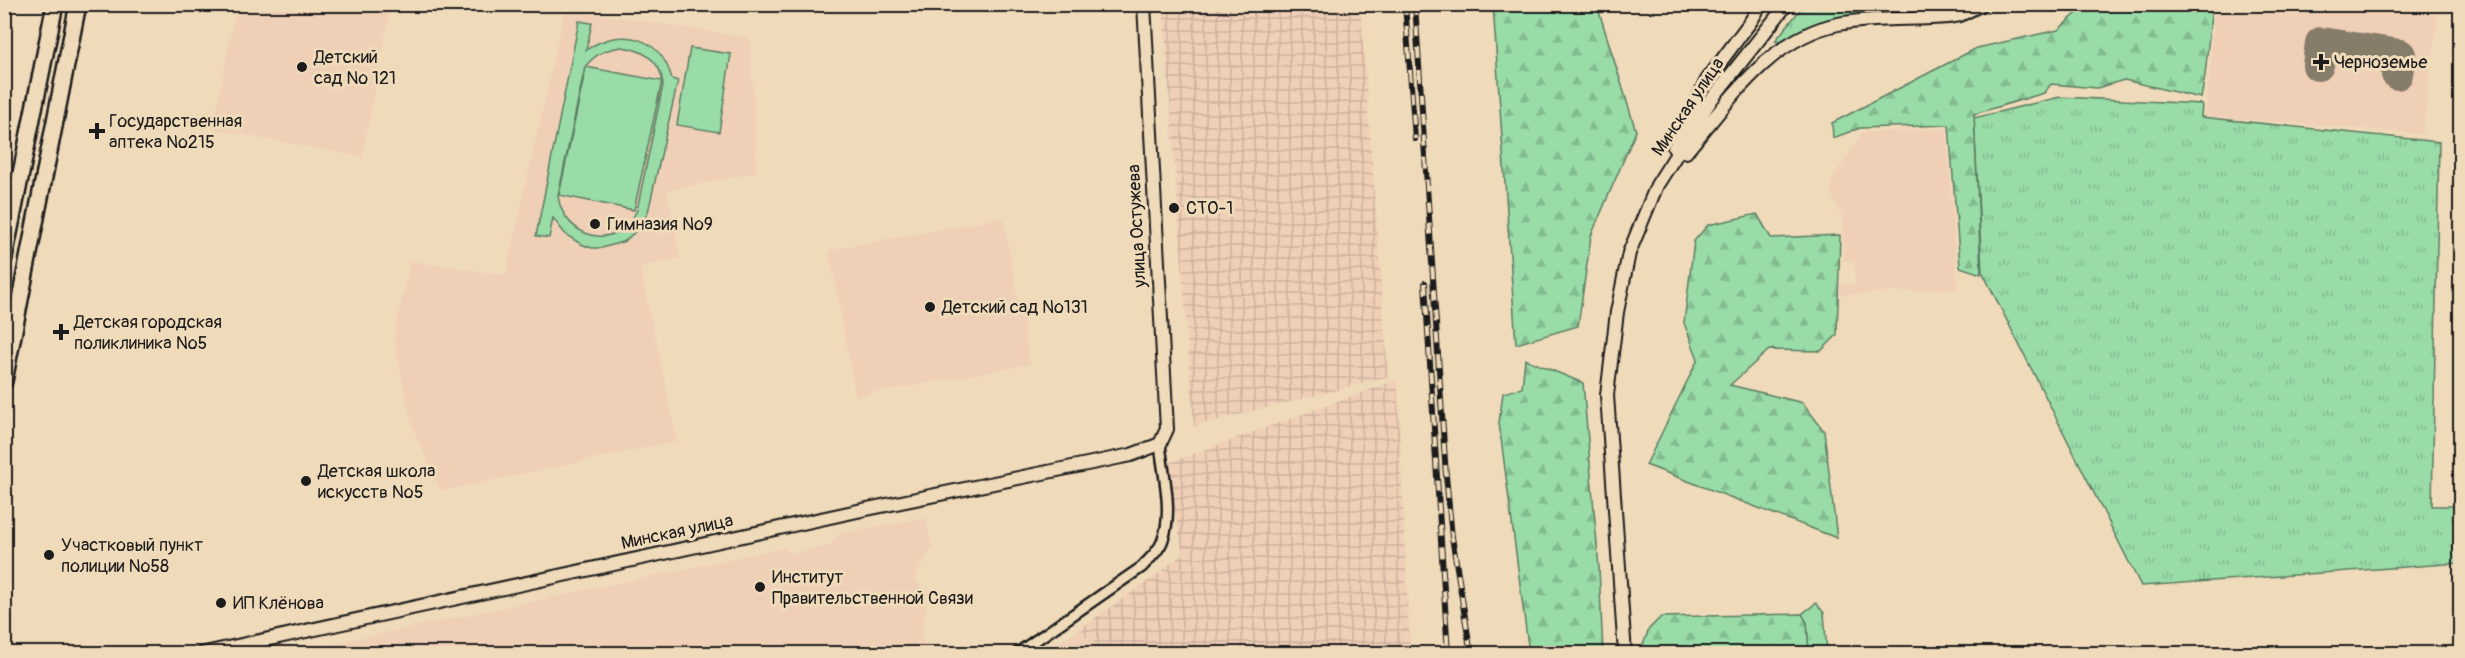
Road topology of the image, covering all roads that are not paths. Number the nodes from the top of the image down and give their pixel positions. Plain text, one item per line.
1 (55, 4) edge
2 (78, 4) edge
3 (1144, 4) edge
4 (1761, 4) edge
5 (1787, 4) edge
6 (1982, 4) edge
7 (1657, 185) junction
8 (4, 258) edge
9 (4, 381) edge
10 (1160, 444) junction
11 (200, 654) edge
12 (1016, 654) edge
13 (1624, 654) edge

1 - 8 main road
2 - 9 main road
3 - 10 street, улица Остужева
4 - 7 street
5 - 7 street, Минская улица
6 - 7 street
7 - 13 street, Минская улица
10 - 11 street, Минская улица
10 - 12 street

